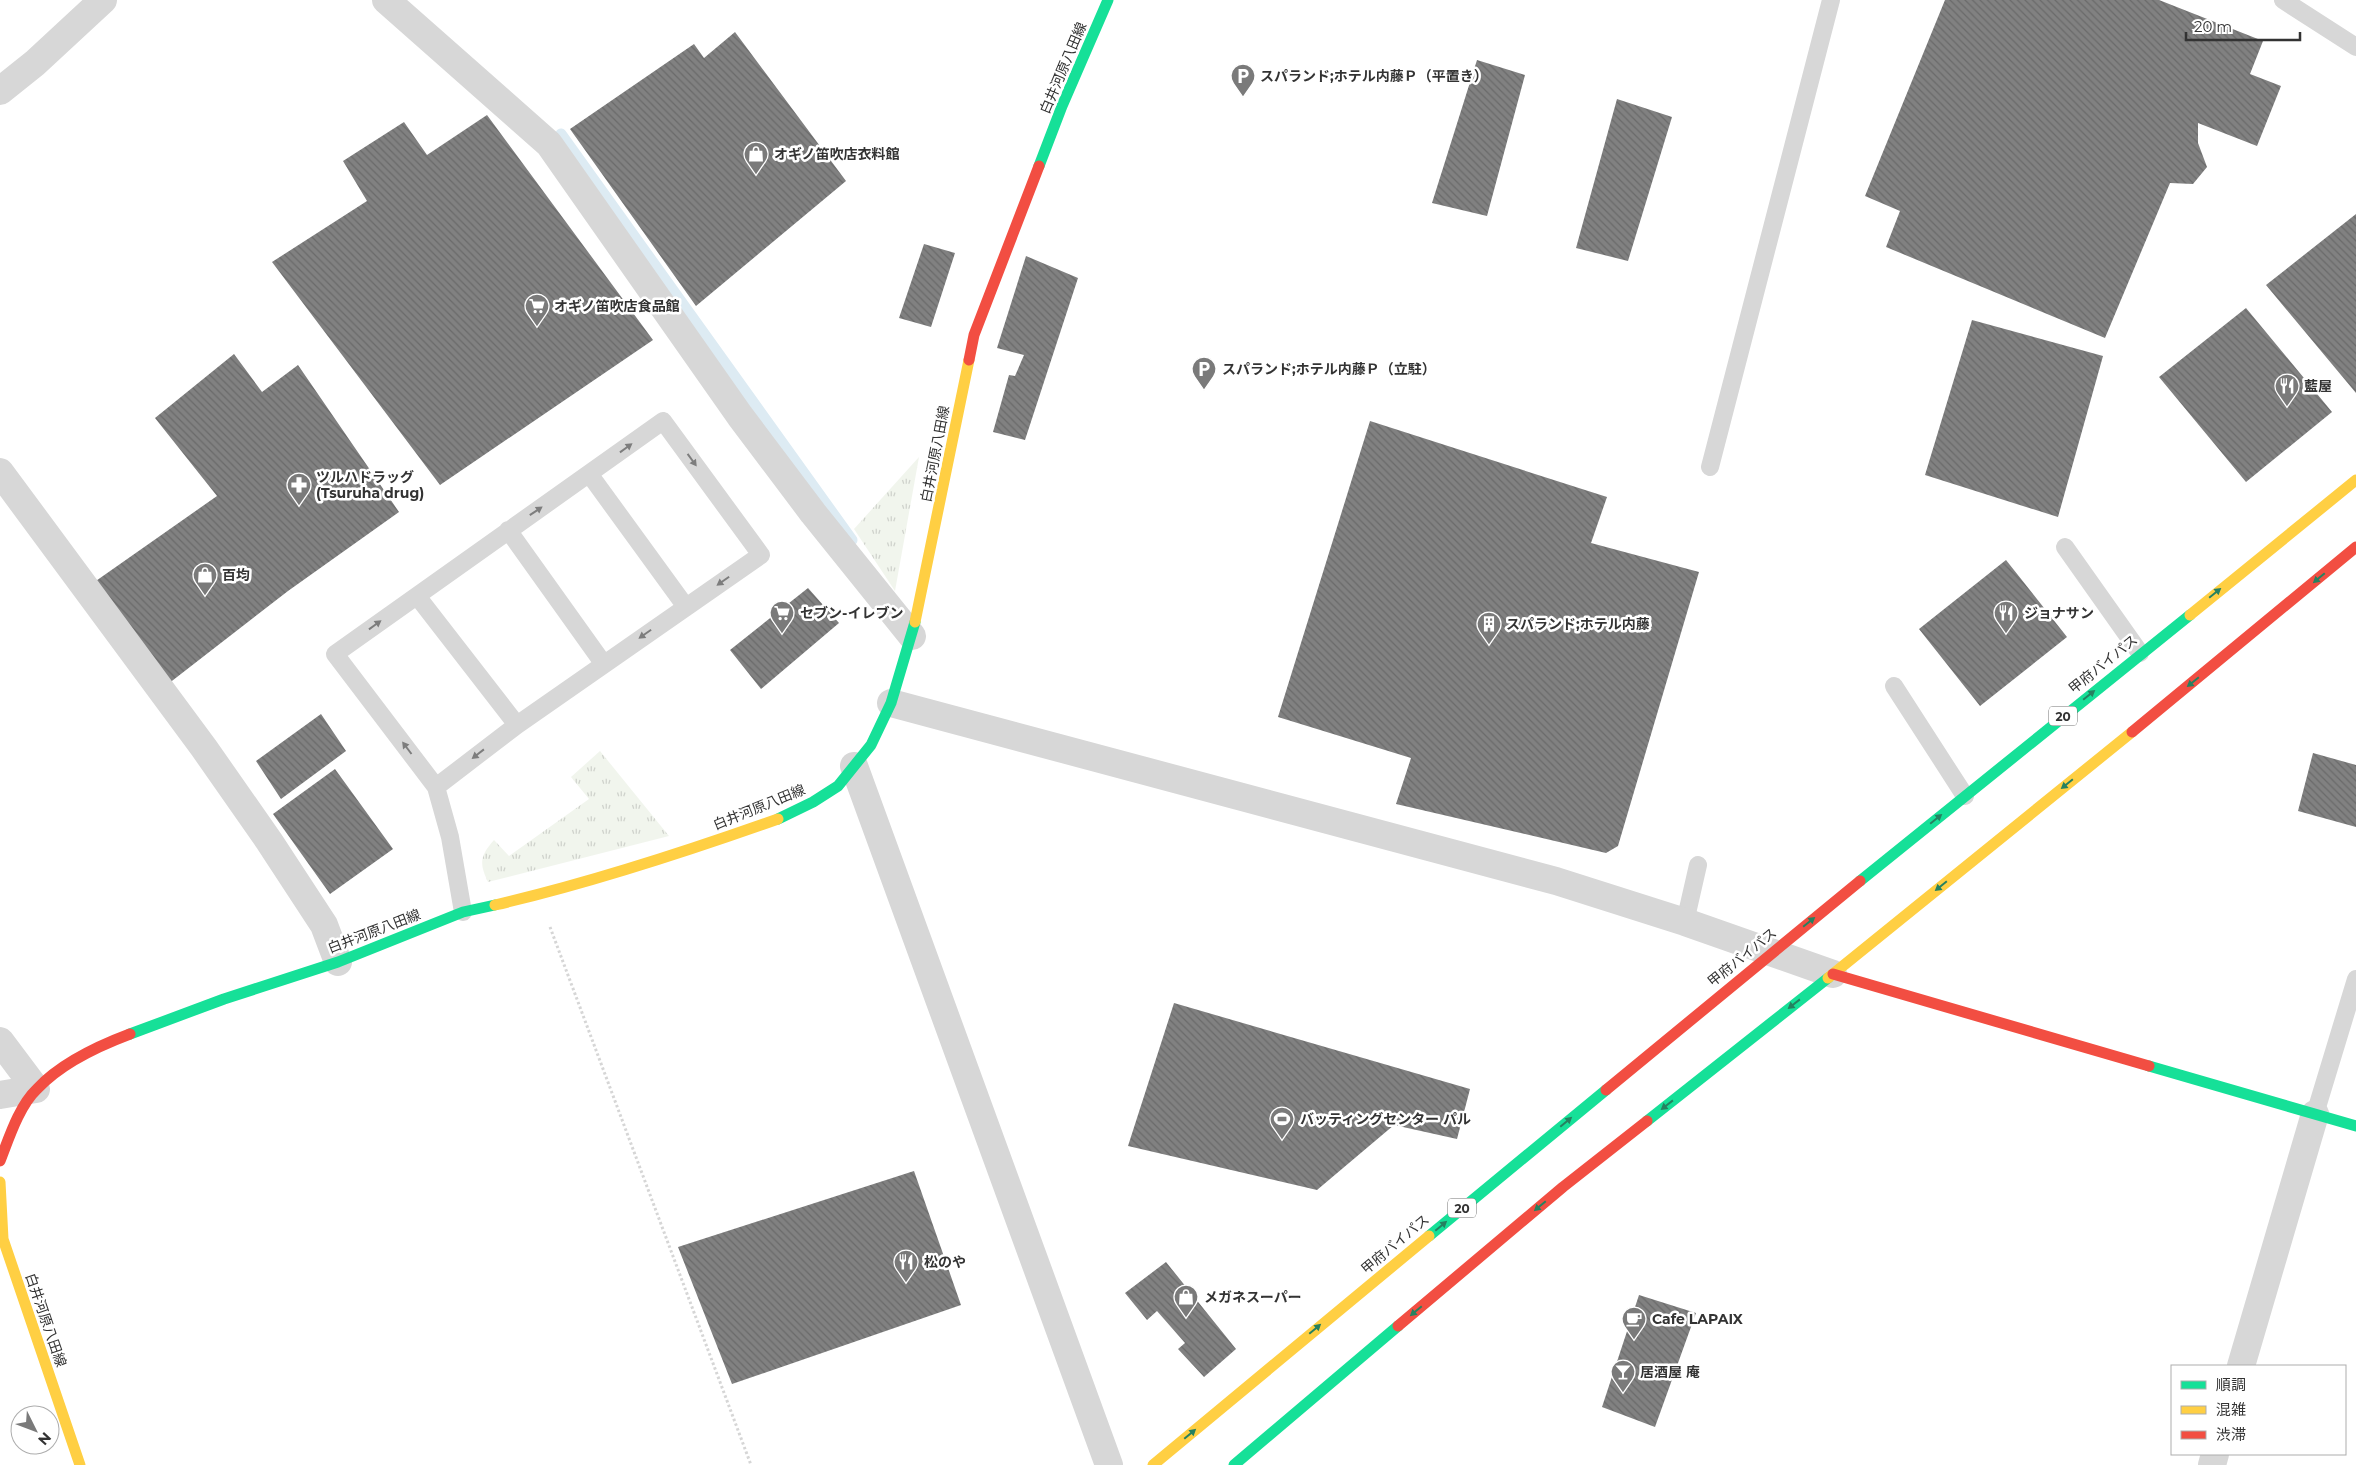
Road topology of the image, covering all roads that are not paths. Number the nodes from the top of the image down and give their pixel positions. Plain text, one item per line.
1 (103, 0) edge
2 (386, 0) edge
3 (1108, 0) edge
4 (1831, 0) edge
5 (2283, 0) edge
6 (2356, 47) edge
7 (0, 91) edge
8 (1710, 467) dead end
9 (0, 472) edge
10 (590, 475) junction
11 (2356, 480) edge
12 (508, 530) junction
13 (2065, 547) dead end
14 (2356, 547) edge
15 (416, 596) junction
16 (686, 607) junction
17 (912, 636) junction
18 (2140, 652) junction
19 (603, 664) junction
20 (1894, 686) dead end
21 (891, 703) junction
22 (517, 724) junction
23 (854, 766) junction
24 (436, 787) junction
25 (1965, 796) junction
26 (1698, 865) dead end
27 (463, 912) junction
28 (1685, 922) junction
29 (1772, 952) junction
30 (338, 962) junction
31 (1833, 974) junction
32 (2356, 979) edge
33 (0, 1041) edge
34 (36, 1089) junction
35 (0, 1095) edge
36 (2315, 1114) junction
37 (2356, 1126) edge
38 (0, 1161) edge
39 (0, 1182) edge
40 (2241, 1365) edge
41 (80, 1465) edge
42 (1109, 1465) edge
43 (1153, 1465) edge
44 (1234, 1465) edge

1 - 7 street
2 - 17 street
3 - 17 main road, 白井河原八田線
4 - 8 lane
5 - 6 lane
9 - 30 street
12 -> 10 lane
10 - 16 lane
10 -> 16 lane
18 -> 11 main road, 甲府バイパス / 20
12 - 15 lane
12 - 19 lane
13 - 18 lane
14 -> 31 main road
15 - 22 lane
24 -> 15 lane
16 -> 19 lane
17 - 21 main road, 白井河原八田線
25 -> 18 main road, 甲府バイパス / 20
19 - 22 lane
20 - 25 lane
21 - 23 main road, 白井河原八田線
21 - 28 street
22 -> 24 lane
23 - 27 main road, 白井河原八田線
23 - 42 street
24 - 27 lane
29 -> 25 main road, 甲府バイパス / 20
26 - 28 lane
27 - 30 main road, 白井河原八田線
28 - 29 street
29 - 31 street
43 -> 29 main road, 甲府バイパス / 20
30 - 34 main road, 白井河原八田線
31 - 36 main road
31 -> 44 main road
32 - 36 lane
33 - 34 street
34 - 35 street
34 - 38 main road, 白井河原八田線
36 - 37 main road
36 - 40 street
39 - 41 main road, 白井河原八田線

